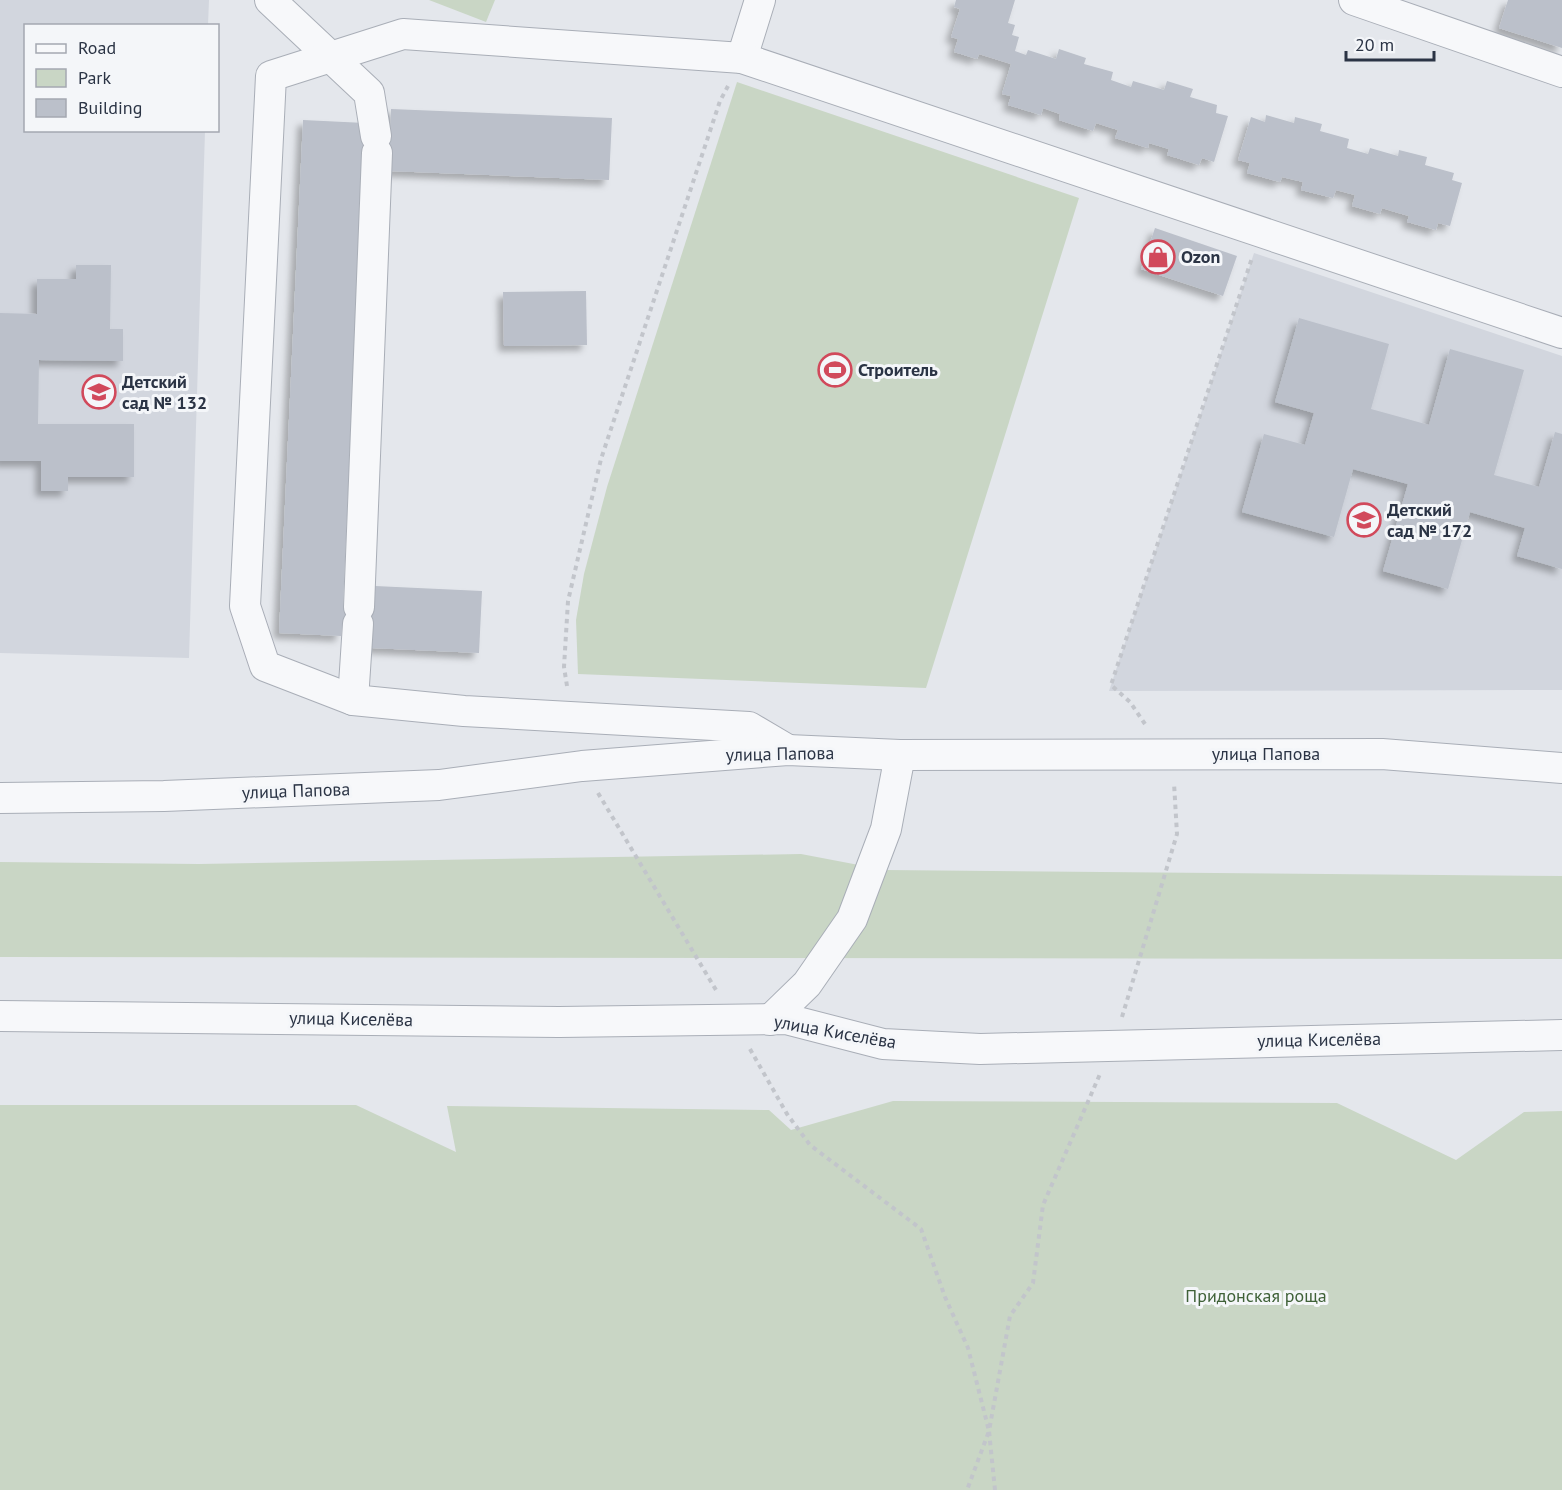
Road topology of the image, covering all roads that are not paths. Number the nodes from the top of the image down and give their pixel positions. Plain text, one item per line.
1 (270, 0) edge
2 (760, 0) edge
3 (1354, 0) edge
4 (331, 57) junction
5 (742, 58) junction
6 (1562, 72) edge
7 (1562, 333) edge
8 (353, 700) junction
9 (788, 750) junction
10 (900, 755) junction
11 (1562, 768) edge
12 (0, 798) edge
13 (0, 1016) edge
14 (770, 1020) junction
15 (1562, 1035) edge

1 - 4 street
2 - 5 street
3 - 6 street
4 - 5 street
4 - 8 street
4 - 8 street
5 - 7 street
8 - 9 street
9 - 10 street, улица Папова
9 - 12 street, улица Папова
10 - 11 street, улица Папова
10 - 14 street
13 - 14 street, улица Киселёва
14 - 15 street, улица Киселёва

